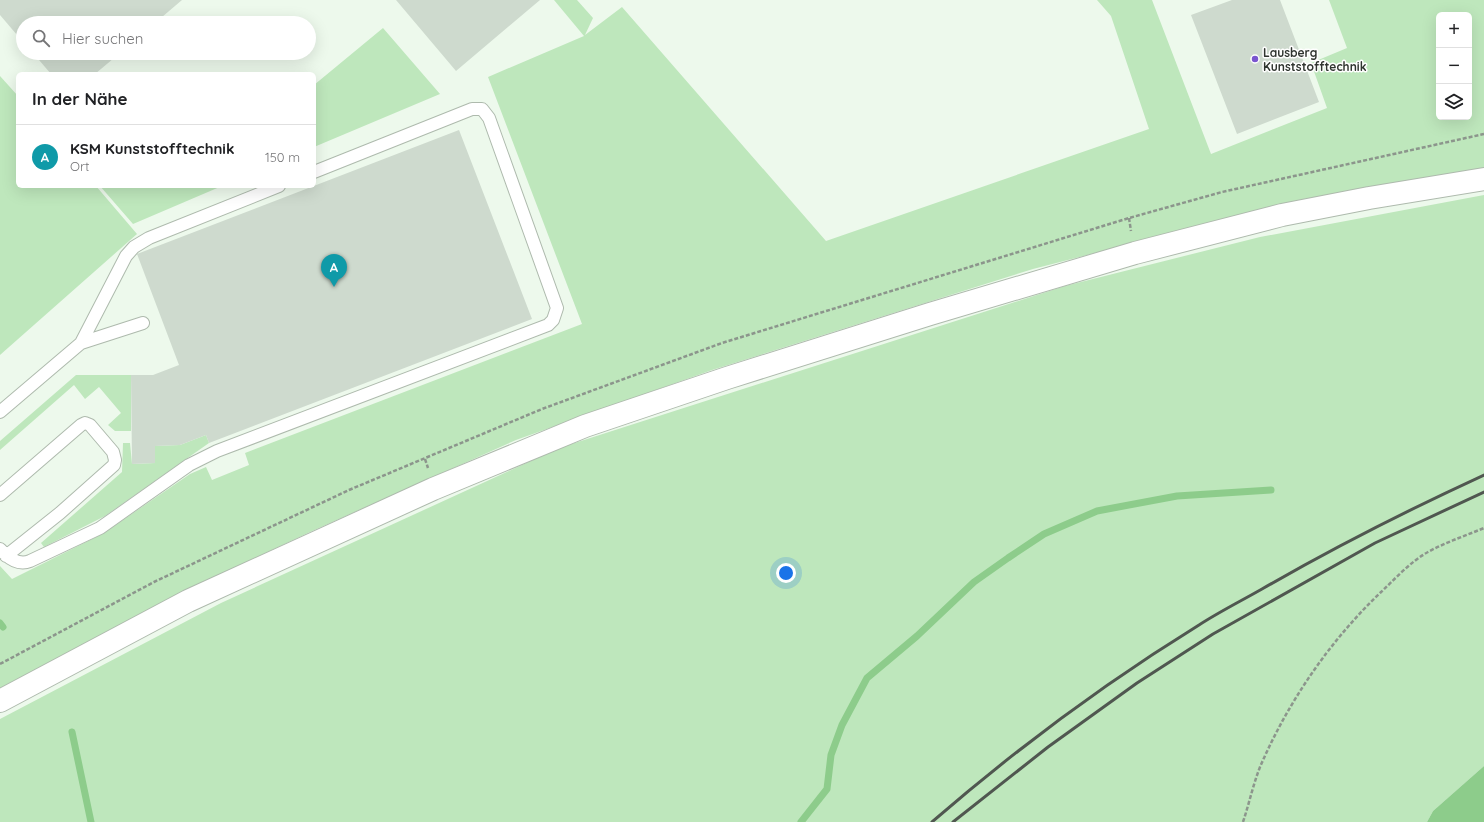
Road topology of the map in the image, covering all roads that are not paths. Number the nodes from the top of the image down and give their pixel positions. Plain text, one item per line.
1 (316, 171) edge
2 (1484, 179) edge
3 (274, 188) edge
4 (143, 323) dead end
5 (81, 343) junction
6 (0, 412) edge
7 (0, 495) edge
8 (3, 553) edge
9 (0, 701) edge

1 - 8 lane
2 - 9 main road
3 - 5 lane
4 - 5 lane
5 - 6 lane
7 - 8 lane

